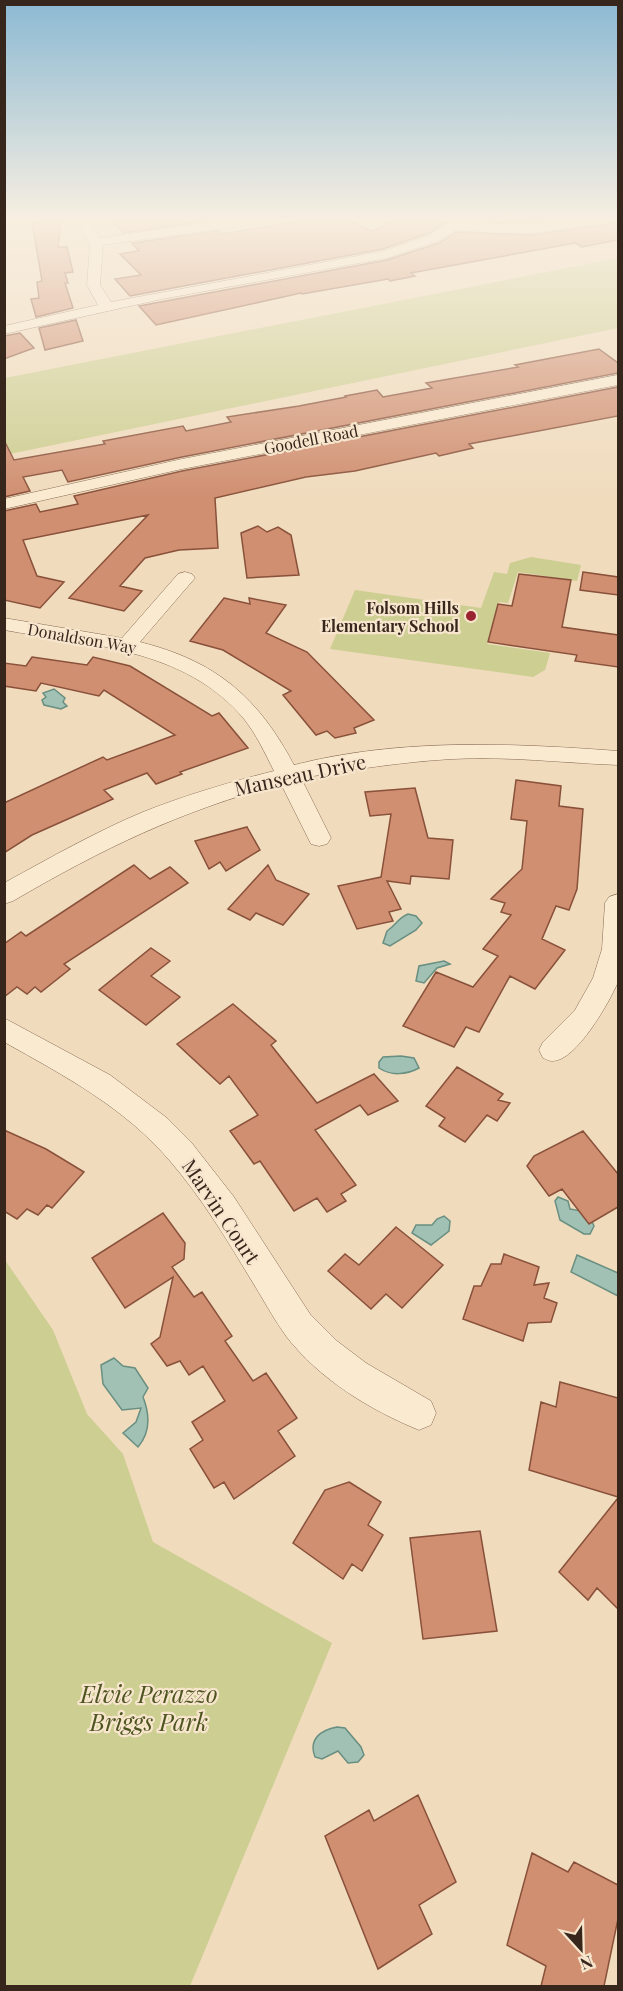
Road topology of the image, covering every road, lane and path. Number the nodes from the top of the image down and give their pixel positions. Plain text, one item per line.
1 (86, 312) edge
2 (4, 330) edge
3 (618, 380) edge
4 (4, 504) edge
5 (185, 578) dead end
6 (4, 624) edge
7 (128, 644) junction
8 (618, 758) edge
9 (285, 774) junction
10 (319, 838) dead end
11 (4, 895) edge
12 (618, 903) edge
13 (4, 1029) edge
14 (553, 1050) dead end
15 (419, 1413) dead end

1 - 2 street
3 - 4 street, Goodell Road
5 - 7 street
6 - 7 street, Donaldson Way
7 - 9 street, Donaldson Way
8 - 9 street, Manseau Drive
9 - 10 street, Donaldson Way
9 - 11 street, Manseau Drive
12 - 14 street
13 - 15 street, Marvin Court

